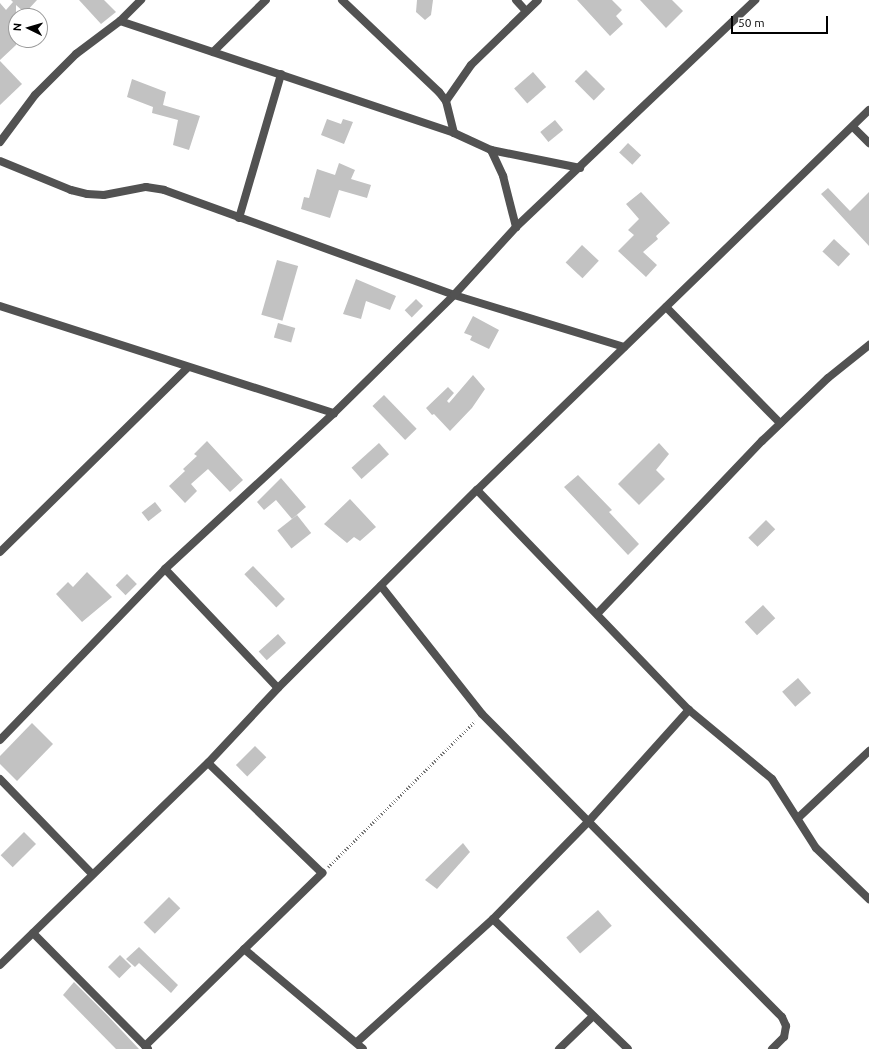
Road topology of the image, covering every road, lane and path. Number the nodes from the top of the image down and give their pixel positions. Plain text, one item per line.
1 (141, 0) edge
2 (266, 0) edge
3 (342, 0) edge
4 (516, 0) edge
5 (538, 0) edge
6 (755, 0) edge
7 (526, 11) junction
8 (120, 21) junction
9 (212, 52) junction
10 (281, 74) junction
11 (446, 101) junction
12 (869, 110) edge
13 (853, 127) junction
14 (454, 133) junction
15 (0, 142) edge
16 (869, 143) edge
17 (491, 150) junction
18 (0, 161) edge
19 (580, 168) junction
20 (239, 218) junction
21 (516, 227) junction
22 (454, 295) junction
23 (0, 306) edge
24 (666, 307) junction
25 (869, 345) edge
26 (624, 347) junction
27 (187, 368) junction
28 (334, 413) junction
29 (780, 423) junction
30 (478, 490) junction
31 (0, 552) edge
32 (165, 569) junction
33 (381, 586) junction
34 (598, 613) junction
35 (278, 688) junction
36 (689, 710) junction
37 (482, 714) junction
38 (0, 740) edge
39 (869, 751) edge
40 (208, 763) junction
41 (0, 779) edge
42 (798, 818) junction
43 (588, 822) junction
44 (322, 873) junction
45 (92, 874) junction
46 (869, 899) edge
47 (493, 919) junction
48 (33, 933) junction
49 (244, 949) junction
50 (0, 965) edge
51 (593, 1016) junction
52 (357, 1042) junction
53 (146, 1048) edge
54 (363, 1049) edge
55 (559, 1049) edge
56 (628, 1049) edge
57 (772, 1049) edge

1 - 8 street
2 - 9 street
3 - 11 street
4 - 7 street
5 - 7 street
6 - 19 street
7 - 11 street
8 - 9 street
8 - 15 street
9 - 10 street
10 - 14 street
10 - 20 street
11 - 14 street
12 - 13 street
13 - 16 street
13 - 24 street
14 - 17 street
17 - 19 street
17 - 21 street
18 - 20 street
19 - 21 street
20 - 22 street
21 - 22 street
22 - 26 street
22 - 28 street
23 - 27 street
24 - 26 street
24 - 29 street
25 - 29 street
26 - 30 street
27 - 28 street
27 - 31 street
28 - 32 street
29 - 34 street
30 - 33 street
30 - 34 street
32 - 35 street
32 - 38 street
33 - 35 street
33 - 37 street
34 - 36 street
35 - 40 street
36 - 42 street
36 - 43 street
37 - 43 street
37 - 44 path
39 - 42 street
40 - 44 street
40 - 45 street
41 - 45 street
42 - 46 street
43 - 47 street
43 - 57 street
44 - 49 street
45 - 48 street
47 - 51 street
47 - 52 street
48 - 50 street
48 - 53 street
49 - 52 street
49 - 53 street
51 - 55 street
51 - 56 street
52 - 54 street

